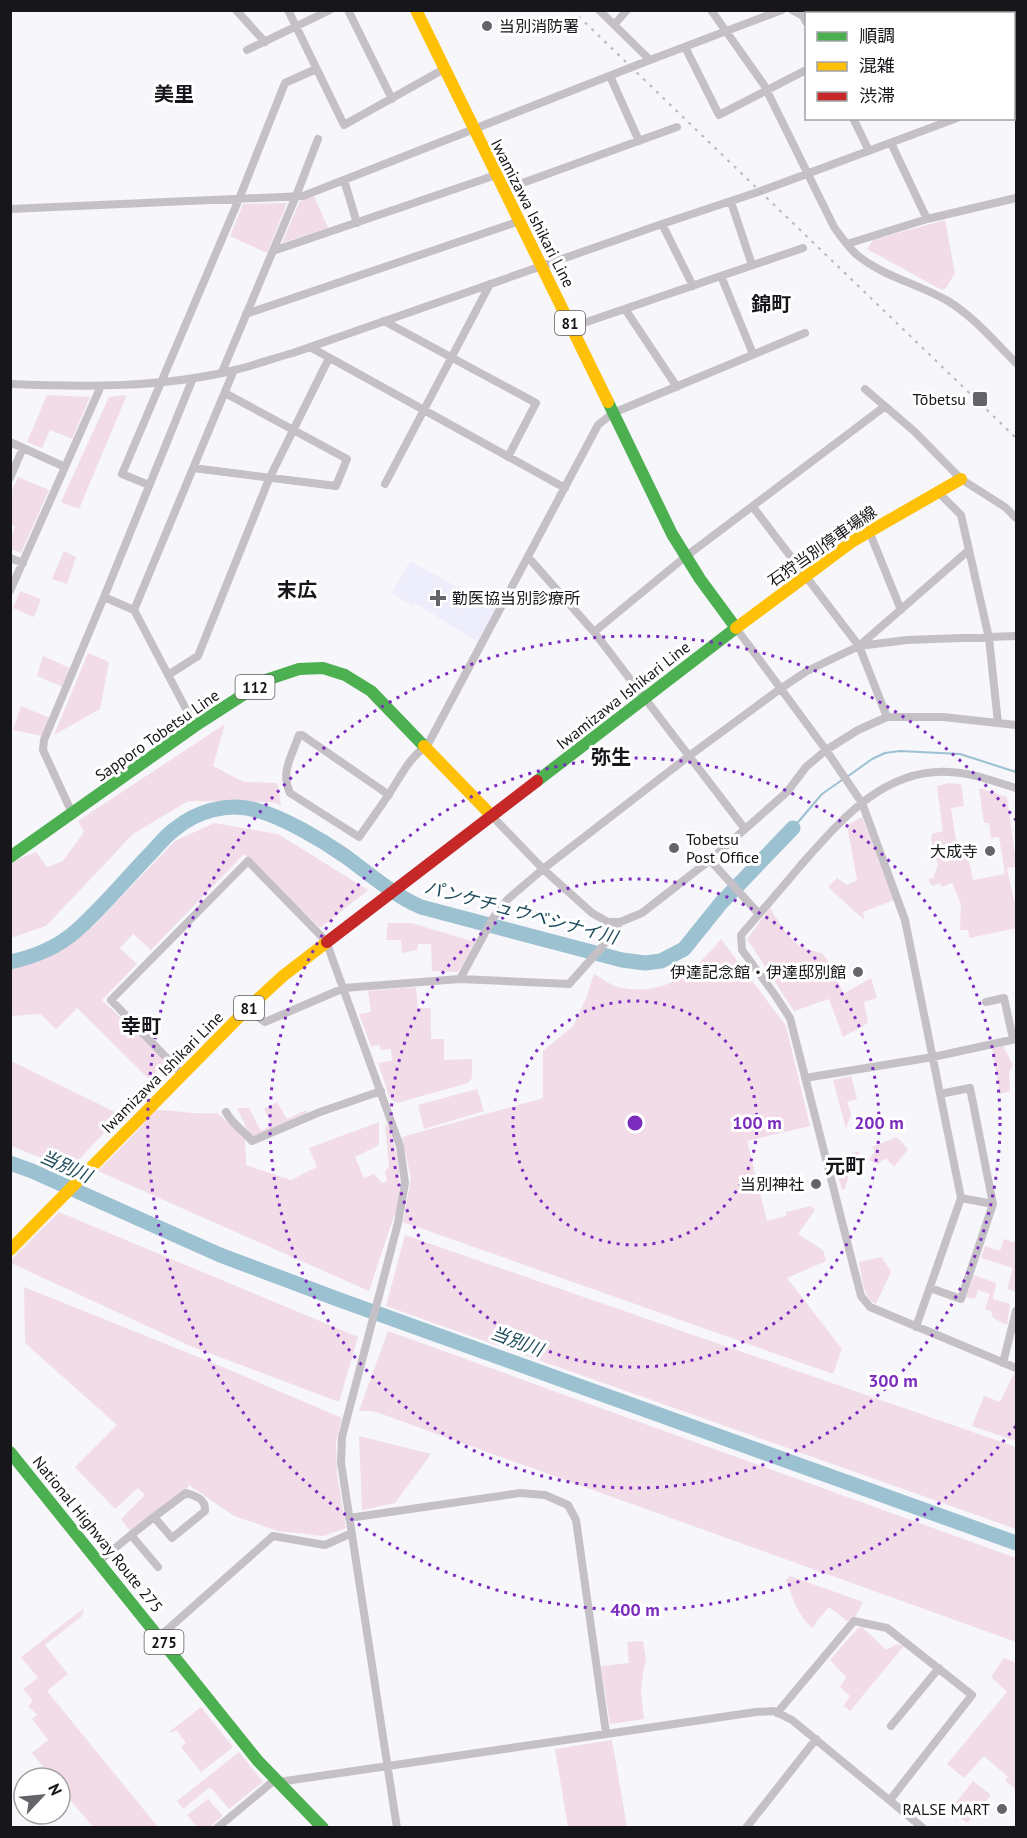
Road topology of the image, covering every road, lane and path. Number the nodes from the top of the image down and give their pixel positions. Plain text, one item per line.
1 (236, 10) edge
2 (288, 10) edge
3 (330, 10) edge
4 (348, 10) edge
5 (416, 10) edge
6 (599, 10) edge
7 (627, 10) edge
8 (711, 10) edge
9 (782, 10) edge
10 (792, 10) edge
11 (805, 19) edge
12 (614, 25) junction
13 (296, 27) junction
14 (726, 31) junction
15 (265, 42) junction
16 (685, 47) junction
17 (247, 50) dead end
18 (650, 60) junction
19 (316, 69) junction
20 (444, 69) junction
21 (805, 71) edge
22 (610, 76) junction
23 (766, 91) junction
24 (392, 99) junction
25 (854, 120) edge
26 (952, 120) edge
27 (677, 127) dead end
28 (473, 128) junction
29 (318, 138) dead end
30 (639, 141) junction
31 (891, 142) junction
32 (869, 151) junction
33 (807, 173) junction
34 (496, 176) junction
35 (344, 180) junction
36 (503, 190) junction
37 (296, 196) junction
38 (1017, 198) edge
39 (239, 199) junction
40 (731, 202) junction
41 (10, 209) edge
42 (927, 219) junction
43 (520, 221) junction
44 (357, 223) junction
45 (662, 224) junction
46 (847, 244) junction
47 (803, 248) dead end
48 (273, 251) junction
49 (752, 265) junction
50 (542, 266) junction
51 (721, 276) junction
52 (490, 284) junction
53 (693, 286) junction
54 (625, 309) junction
55 (246, 314) junction
56 (384, 321) junction
57 (572, 327) junction
58 (805, 333) dead end
59 (310, 347) junction
60 (753, 354) junction
61 (452, 357) junction
62 (329, 358) junction
63 (1017, 363) edge
64 (234, 370) junction
65 (222, 372) junction
66 (193, 378) junction
67 (160, 382) junction
68 (10, 384) edge
69 (101, 386) junction
70 (677, 387) junction
71 (865, 389) dead end
72 (225, 393) junction
73 (884, 407) junction
74 (424, 411) junction
75 (613, 413) junction
76 (293, 430) junction
77 (10, 442) edge
78 (23, 448) junction
79 (508, 457) junction
80 (65, 467) junction
81 (193, 468) junction
82 (10, 478) edge
83 (269, 479) junction
84 (961, 479) junction
85 (385, 484) dead end
86 (150, 485) junction
87 (565, 488) junction
88 (938, 492) junction
89 (753, 507) junction
90 (1017, 518) edge
91 (869, 531) junction
92 (969, 550) junction
93 (528, 557) junction
94 (685, 557) junction
95 (10, 558) edge
96 (23, 563) junction
97 (805, 576) junction
98 (10, 591) edge
99 (104, 597) junction
100 (134, 610) junction
101 (901, 610) junction
102 (736, 628) junction
103 (594, 632) junction
104 (1017, 636) edge
105 (989, 638) junction
106 (859, 646) junction
107 (168, 675) junction
108 (780, 688) junction
109 (646, 698) junction
110 (887, 717) junction
111 (998, 723) junction
112 (1017, 725) edge
113 (195, 726) junction
114 (427, 746) junction
115 (826, 750) junction
116 (689, 756) junction
117 (1017, 788) edge
118 (389, 795) junction
119 (862, 803) junction
120 (73, 815) junction
121 (492, 816) junction
122 (745, 829) junction
123 (10, 857) edge
124 (710, 860) junction
125 (543, 869) junction
126 (759, 914) junction
127 (620, 922) junction
128 (326, 941) junction
129 (460, 979) junction
130 (344, 988) junction
131 (986, 1002) dead end
132 (247, 1009) junction
133 (1015, 1039) edge
134 (933, 1057) junction
135 (183, 1075) junction
136 (805, 1078) junction
137 (381, 1091) junction
138 (940, 1094) junction
139 (226, 1112) dead end
140 (961, 1198) junction
141 (993, 1204) junction
142 (10, 1250) edge
143 (930, 1288) junction
144 (1017, 1311) edge
145 (916, 1327) junction
146 (1003, 1363) junction
147 (1017, 1368) edge
148 (10, 1452) edge
149 (154, 1516) junction
150 (349, 1518) junction
151 (352, 1533) junction
152 (131, 1535) junction
153 (98, 1562) junction
154 (158, 1567) dead end
155 (159, 1637) junction
156 (939, 1668) junction
157 (777, 1713) junction
158 (891, 1726) dead end
159 (606, 1733) junction
160 (816, 1739) junction
161 (388, 1766) junction
162 (278, 1781) junction
163 (890, 1800) junction
164 (217, 1827) edge
165 (323, 1827) edge
166 (398, 1827) edge
167 (746, 1827) edge
168 (923, 1827) edge

1 - 15 street
2 - 13 street
3 - 13 street
4 - 24 street
5 - 20 main road, Iwamizawa Ishikari Line / 81
6 - 12 street
7 - 12 street
8 - 14 street
9 - 14 street
10 - 11 street
12 - 18 street
13 - 15 street
13 - 19 street
14 - 16 street
14 - 23 street
15 - 17 street
16 - 18 street
16 - 23 street
18 - 22 street
19 - 24 street
19 - 39 street
20 - 24 street
20 - 28 main road, Iwamizawa Ishikari Line / 81
21 - 23 street
22 - 28 street
22 - 30 street
23 - 33 street
25 - 32 street
26 - 31 street
27 - 30 street
28 - 34 main road, Iwamizawa Ishikari Line / 81
28 - 35 street
29 - 37 street
30 - 36 street
31 - 32 street
31 - 42 street
32 - 33 street
33 - 40 street
33 - 46 street
34 - 36 main road, Iwamizawa Ishikari Line / 81
34 - 44 street
35 - 37 street
35 - 44 street
36 - 43 main road, Iwamizawa Ishikari Line / 81
37 - 39 street
37 - 48 street
38 - 42 street
39 - 41 street
39 - 67 street
40 - 45 street
40 - 49 street
42 - 46 street
43 - 50 main road, Iwamizawa Ishikari Line / 81
43 - 55 street
44 - 48 street
45 - 50 street
45 - 53 street
46 - 63 street
47 - 49 street
48 - 55 street
49 - 51 street
50 - 52 street
50 - 57 main road, Iwamizawa Ishikari Line / 81
51 - 53 street
51 - 60 street
52 - 56 street
52 - 61 street
53 - 54 street
54 - 57 street
54 - 70 street
55 - 65 street
56 - 59 street
56 - 61 street
57 - 75 main road, Iwamizawa Ishikari Line / 81
58 - 60 street
59 - 62 street
59 - 64 street
60 - 70 street
61 - 74 street
61 - 79 street
62 - 74 street
62 - 76 street
64 - 65 street
64 - 72 street
65 - 66 street
66 - 67 street
66 - 86 street
67 - 69 street
67 - 86 street
68 - 69 street
69 - 80 street
70 - 75 street
71 - 73 street
72 - 76 street
72 - 81 street
73 - 84 street
73 - 89 street
74 - 79 street
74 - 85 street
75 - 87 street
75 - 94 main road, Iwamizawa Ishikari Line / 81
76 - 83 street
76 - 83 street
77 - 78 street
78 - 80 street
78 - 82 street
79 - 87 street
80 - 96 street
81 - 83 street
81 - 100 street
83 - 107 street
84 - 88 main road, 石狩当別停車場線
84 - 90 street
86 - 99 street
87 - 93 street
88 - 91 main road, 石狩当別停車場線
88 - 92 street
89 - 94 street
89 - 97 street
91 - 97 main road, 石狩当別停車場線
91 - 101 street
92 - 101 street
92 - 105 street
93 - 103 street
93 - 114 street
94 - 102 main road, Iwamizawa Ishikari Line / 81
94 - 103 street
95 - 96 street
96 - 98 street
97 - 102 main road, 石狩当別停車場線
97 - 106 street
99 - 100 street
99 - 120 street
100 - 107 street
101 - 106 street
102 - 108 street
102 - 109 main road, Iwamizawa Ishikari Line / 81
103 - 109 street
104 - 105 street
105 - 106 street
105 - 111 street
106 - 108 street
106 - 110 street
107 - 113 street
108 - 115 street
108 - 116 street
109 - 116 street
109 - 121 main road, Iwamizawa Ishikari Line / 81
110 - 111 street
110 - 115 street
111 - 112 street
113 - 114 main road, Sapporo Tobetsu Line / 112
113 - 120 main road, Sapporo Tobetsu Line / 112
114 - 118 street
114 - 121 main road, Sapporo Tobetsu Line / 112
115 - 119 street
115 - 122 street
116 - 122 street
116 - 125 street
117 - 119 street
118 - 118 street
119 - 126 street
119 - 134 street
120 - 123 main road, Sapporo Tobetsu Line / 112
121 - 125 street
121 - 128 main road, Iwamizawa Ishikari Line / 81
122 - 124 street
124 - 126 street
124 - 127 street
125 - 127 street
125 - 129 street
126 - 136 street
127 - 129 street
128 - 130 street
128 - 132 main road, Iwamizawa Ishikari Line / 81
128 - 135 street
129 - 130 street
130 - 132 street
130 - 137 street
131 - 133 street
132 - 135 main road, Iwamizawa Ishikari Line / 81
133 - 134 street
134 - 136 street
134 - 138 street
135 - 142 main road, Iwamizawa Ishikari Line / 81
136 - 145 street
137 - 139 street
137 - 150 street
138 - 140 street
138 - 141 street
140 - 141 street
140 - 143 street
141 - 143 street
143 - 145 street
144 - 146 street
145 - 146 street
146 - 147 street
148 - 153 main road, National Highway Route 275 / 275
149 - 149 street
149 - 152 street
150 - 151 street
150 - 159 street
151 - 155 street
151 - 161 street
152 - 153 street
152 - 154 street
153 - 155 main road, National Highway Route 275 / 275
155 - 162 main road, National Highway Route 275 / 275
156 - 157 street
156 - 158 street
156 - 163 street
157 - 159 street
157 - 160 street
159 - 161 street
160 - 163 street
160 - 167 street
161 - 162 street
161 - 166 street
162 - 164 street
162 - 165 main road, National Highway Route 275 / 275
163 - 168 street

